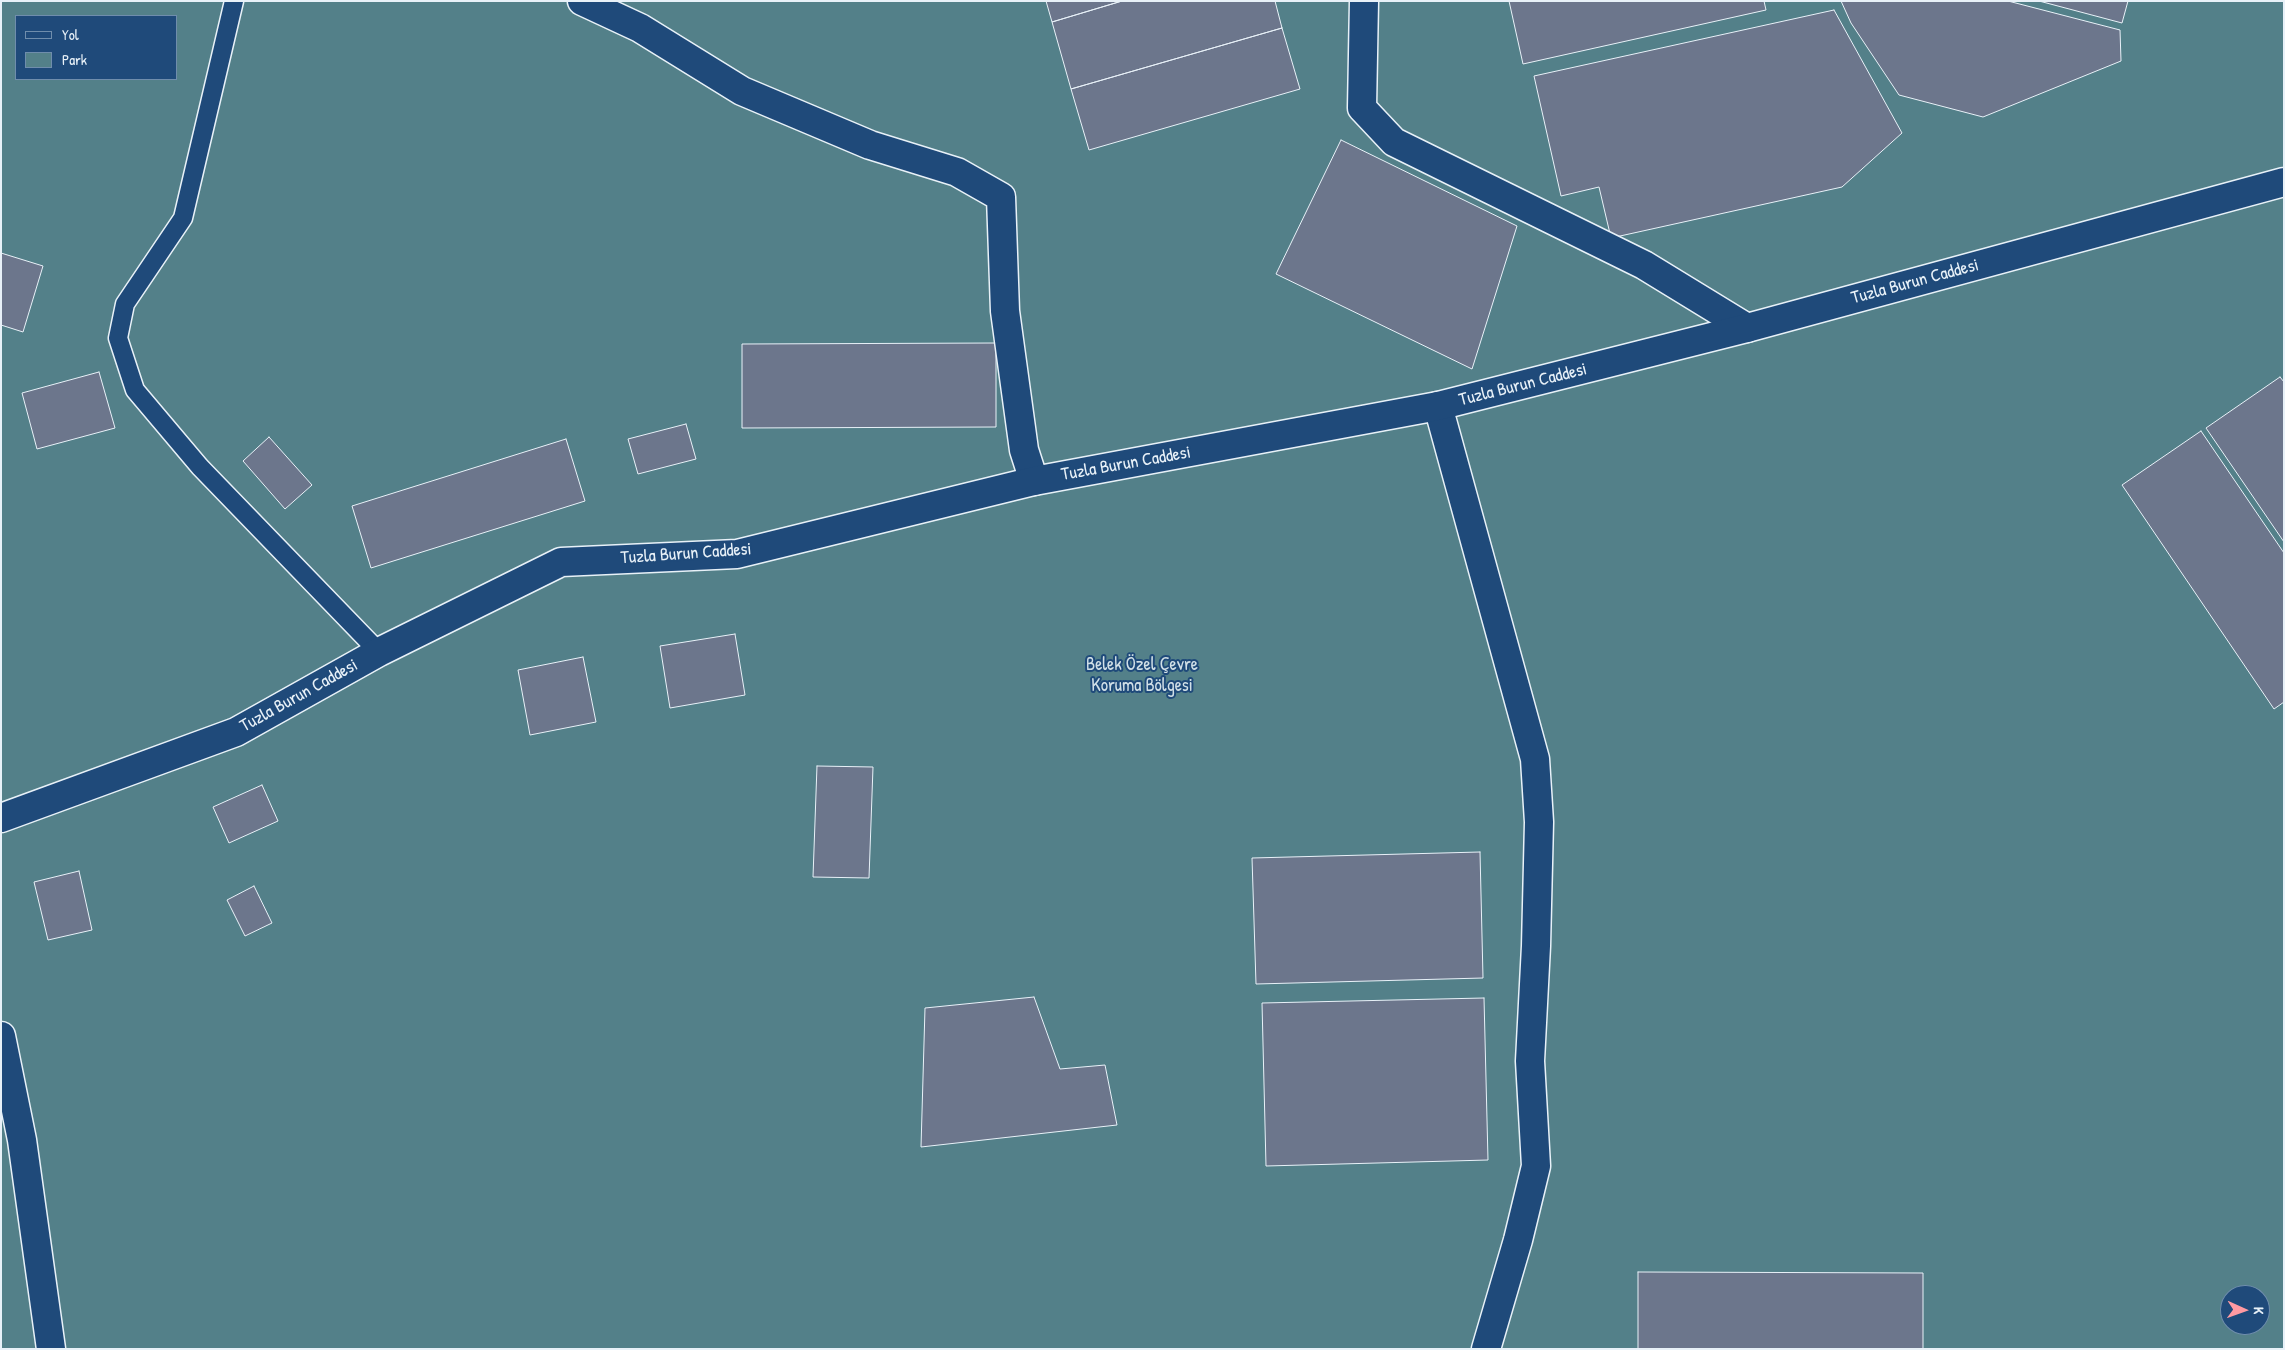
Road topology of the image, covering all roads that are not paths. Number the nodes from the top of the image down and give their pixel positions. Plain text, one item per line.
1 (234, 1) edge
2 (582, 1) edge
3 (1364, 1) edge
4 (2284, 182) edge
5 (1747, 328) junction
6 (1438, 406) junction
7 (1034, 481) junction
8 (378, 652) junction
9 (1, 818) edge
10 (1, 1036) edge
11 (51, 1349) edge
12 (1486, 1349) edge

1 - 8 lane
2 - 7 street
3 - 5 street
4 - 5 street, Tuzla Burun Caddesi
5 - 6 street, Tuzla Burun Caddesi
6 - 7 street, Tuzla Burun Caddesi
6 - 12 street
7 - 8 street, Tuzla Burun Caddesi
8 - 9 street, Tuzla Burun Caddesi
10 - 11 street

